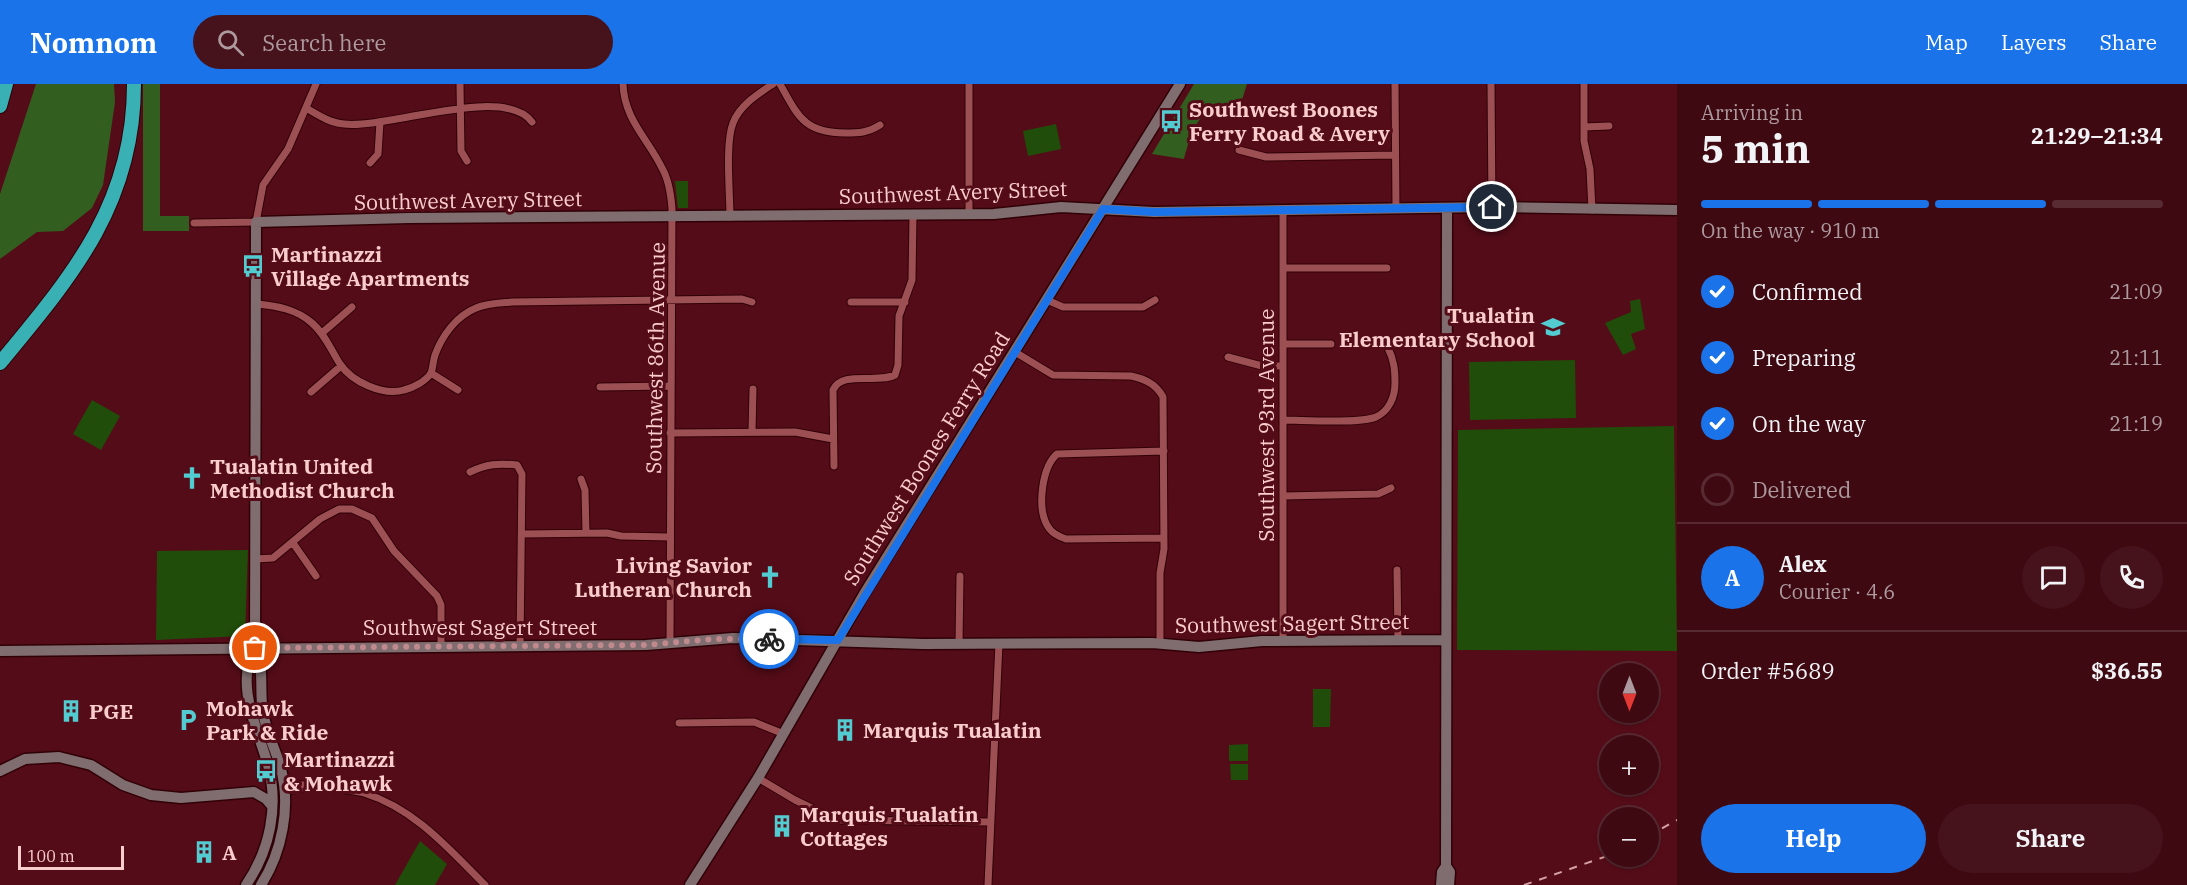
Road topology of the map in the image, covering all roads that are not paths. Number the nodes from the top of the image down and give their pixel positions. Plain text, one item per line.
1 (6, 84) edge
2 (134, 84) edge
3 (316, 84) edge
4 (460, 84) edge
5 (623, 84) edge
6 (773, 84) edge
7 (780, 84) edge
8 (969, 84) edge
9 (1180, 84) edge
10 (1395, 84) edge
11 (1491, 84) edge
12 (1584, 84) edge
13 (460, 104) junction
14 (0, 106) edge
15 (306, 108) junction
16 (380, 122) junction
17 (532, 122) dead end
18 (880, 125) dead end
19 (1609, 126) dead end
20 (1584, 128) junction
21 (1239, 150) dead end
22 (1395, 155) junction
23 (467, 161) dead end
24 (370, 163) dead end
25 (1492, 207) junction
26 (1396, 208) junction
27 (1447, 208) junction
28 (1103, 209) junction
29 (1283, 209) junction
30 (1592, 210) junction
31 (1677, 210) edge
32 (969, 214) junction
33 (913, 215) junction
34 (730, 217) junction
35 (673, 218) junction
36 (256, 222) junction
37 (194, 223) dead end
38 (1283, 268) junction
39 (1387, 268) dead end
40 (670, 299) junction
41 (1047, 300) junction
42 (1155, 300) dead end
43 (752, 302) dead end
44 (851, 302) dead end
45 (905, 302) junction
46 (257, 304) junction
47 (352, 307) dead end
48 (322, 333) junction
49 (1283, 344) junction
50 (1330, 344) dead end
51 (1388, 348) dead end
52 (1015, 352) junction
53 (1228, 357) dead end
54 (0, 363) edge
55 (341, 366) junction
56 (1283, 366) junction
57 (430, 373) junction
58 (670, 386) junction
59 (600, 387) dead end
60 (753, 388) dead end
61 (458, 390) dead end
62 (310, 392) dead end
63 (1283, 420) junction
64 (752, 431) junction
65 (670, 433) junction
66 (833, 438) junction
67 (1164, 451) junction
68 (834, 466) dead end
69 (470, 472) dead end
70 (581, 479) dead end
71 (1391, 488) dead end
72 (1283, 496) junction
73 (586, 533) junction
74 (522, 534) junction
75 (670, 537) junction
76 (1164, 538) junction
77 (293, 543) junction
78 (255, 559) junction
79 (1397, 570) dead end
80 (316, 576) dead end
81 (960, 576) dead end
82 (838, 640) junction
83 (1398, 640) junction
84 (1445, 640) junction
85 (1283, 641) junction
86 (959, 643) junction
87 (999, 643) junction
88 (1160, 643) junction
89 (670, 644) junction
90 (520, 646) junction
91 (441, 647) junction
92 (255, 648) junction
93 (0, 651) edge
94 (679, 723) dead end
95 (784, 734) junction
96 (0, 771) edge
97 (283, 776) junction
98 (758, 777) junction
99 (303, 785) junction
100 (271, 787) junction
101 (284, 791) junction
102 (254, 792) junction
103 (272, 806) junction
104 (284, 812) junction
105 (991, 822) junction
106 (1446, 866) junction
107 (246, 885) edge
108 (261, 885) edge
109 (485, 885) edge
110 (690, 885) edge
111 (988, 885) edge
112 (1441, 885) edge
113 (1449, 885) edge

1 - 14 highway
2 - 54 highway
3 - 15 street
4 - 13 street
5 - 35 street, Southwest 86th Avenue
6 - 34 street
7 - 18 street
8 - 32 street
9 - 28 street, Southwest Boones Ferry Road
10 - 22 street
11 - 25 street
12 - 20 street
13 - 16 street
13 - 17 street
13 - 23 street
15 - 16 street
15 - 36 street
16 - 24 street
19 - 20 street
20 - 30 street
21 - 22 street
22 - 26 street
25 - 27 street, Southwest Avery Street
25 - 30 street, Southwest Avery Street
26 - 27 street, Southwest Avery Street
26 - 29 street, Southwest Avery Street
27 - 84 street
28 - 29 street, Southwest Avery Street
28 - 32 street, Southwest Avery Street
28 - 41 street, Southwest Boones Ferry Road
29 - 38 street, Southwest 93rd Avenue
30 - 31 street, Southwest Avery Street
32 - 33 street, Southwest Avery Street
33 - 34 street, Southwest Avery Street
33 - 45 street
34 - 35 street, Southwest Avery Street
35 - 36 street, Southwest Avery Street
35 - 40 street, Southwest 86th Avenue
36 - 37 street, Southwest Avery Street
36 - 46 street
38 - 39 street
38 - 49 street, Southwest 93rd Avenue
40 - 43 street
40 - 57 street
40 - 58 street, Southwest 86th Avenue
41 - 42 street
41 - 52 street, Southwest Boones Ferry Road
44 - 45 street
45 - 66 street
46 - 48 street
46 - 78 street
47 - 48 street
48 - 55 street
49 - 50 street
49 - 56 street, Southwest 93rd Avenue
51 - 63 street
52 - 67 street
52 - 82 street, Southwest Boones Ferry Road
53 - 56 street
55 - 57 street
55 - 62 street
56 - 63 street, Southwest 93rd Avenue
57 - 61 street
58 - 59 street
58 - 65 street, Southwest 86th Avenue
60 - 64 street
63 - 72 street, Southwest 93rd Avenue
64 - 65 street
64 - 66 street
65 - 75 street, Southwest 86th Avenue
66 - 68 street
67 - 76 street
67 - 76 street
69 - 74 street
70 - 73 street
71 - 72 street
72 - 85 street, Southwest 93rd Avenue
73 - 74 street
73 - 75 street
74 - 90 street
75 - 89 street, Southwest 86th Avenue
76 - 88 street
77 - 78 street
77 - 80 street
77 - 91 street
78 - 92 street
79 - 83 street
81 - 86 street
82 - 86 street, Southwest Sagert Street
82 - 89 street, Southwest Sagert Street
82 - 95 street, Southwest Boones Ferry Road
83 - 84 street, Southwest Sagert Street
83 - 85 street, Southwest Sagert Street
84 - 106 street
85 - 88 street, Southwest Sagert Street
86 - 87 street, Southwest Sagert Street
87 - 88 street, Southwest Sagert Street
87 - 105 street
89 - 90 street, Southwest Sagert Street
90 - 91 street, Southwest Sagert Street
91 - 92 street, Southwest Sagert Street
92 - 93 street, Southwest Sagert Street
92 - 97 street
92 - 100 street
94 - 95 street
95 - 98 street, Southwest Boones Ferry Road
96 - 102 street
97 - 99 street
97 - 101 street
98 - 105 street
98 - 110 street, Southwest Boones Ferry Road
99 - 101 street
99 - 109 street
100 - 102 street
100 - 103 street
100 - 104 street
101 - 104 street
102 - 103 street
103 - 107 street
104 - 108 street
105 - 111 street
106 - 112 street
106 - 113 street

